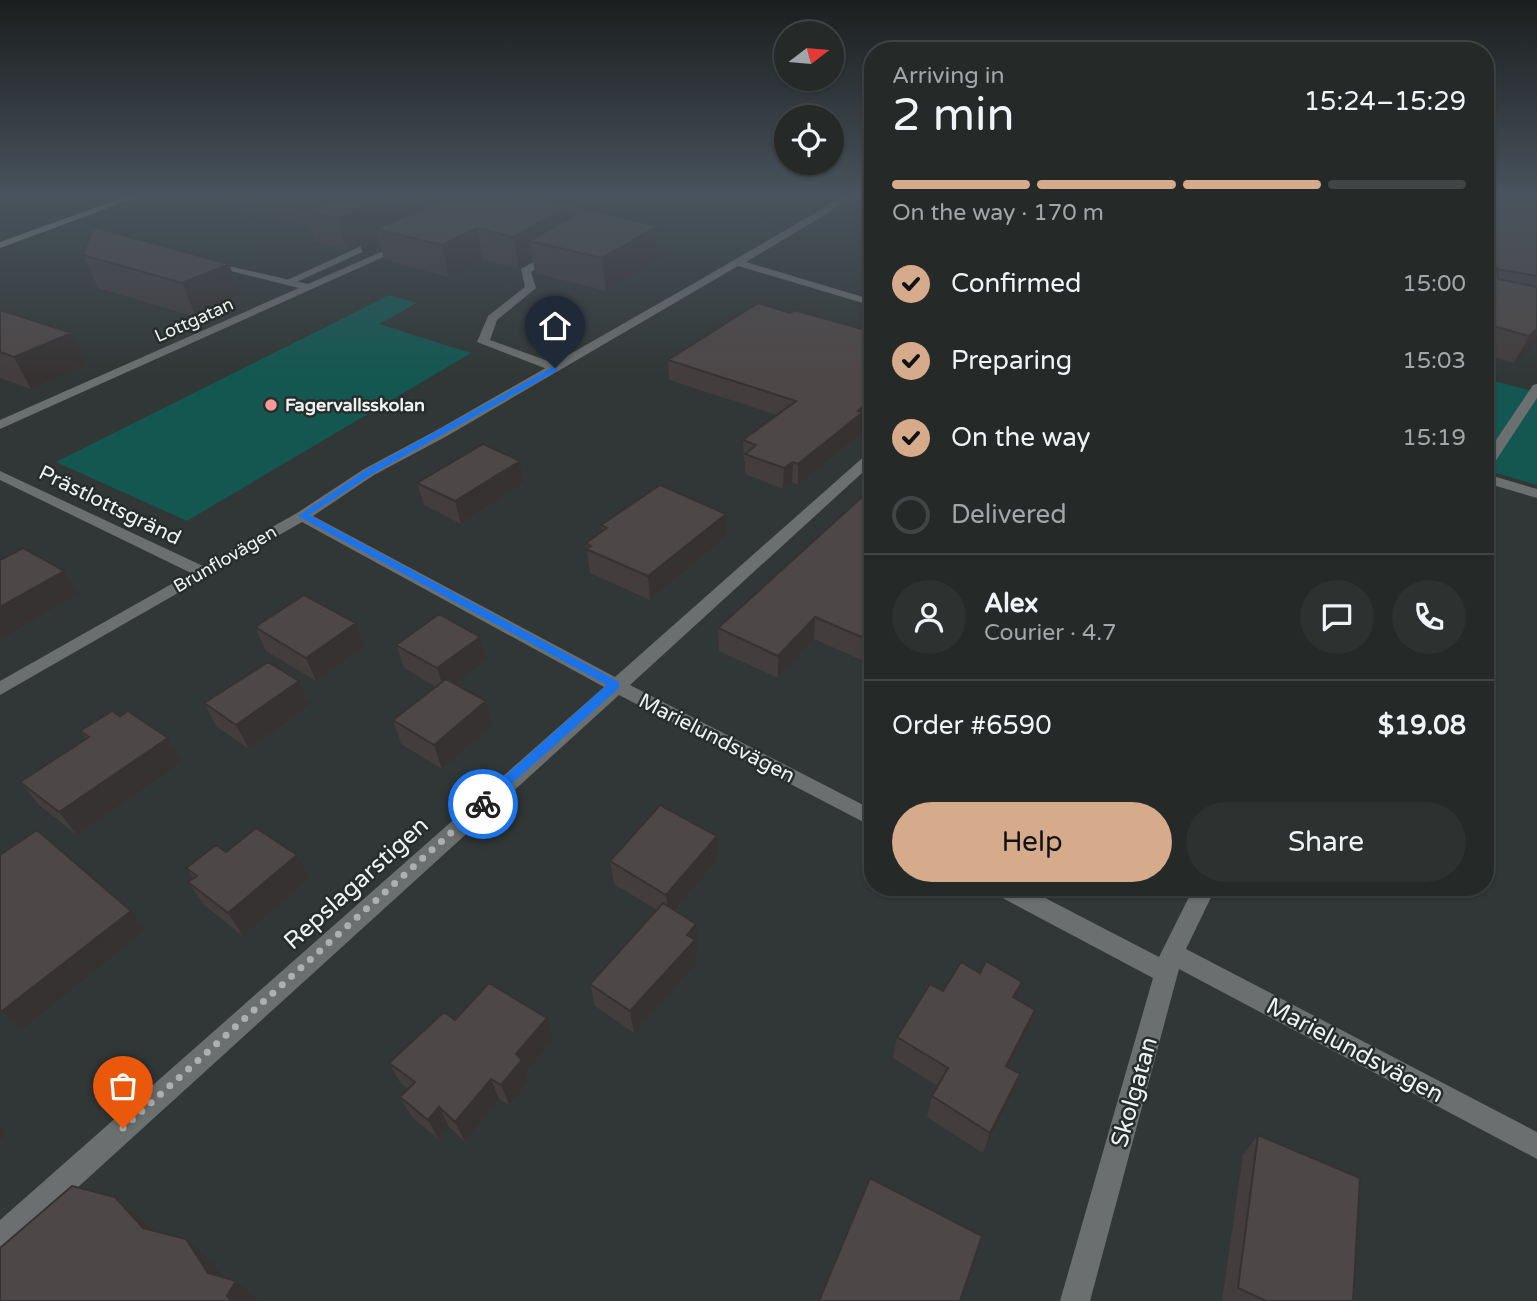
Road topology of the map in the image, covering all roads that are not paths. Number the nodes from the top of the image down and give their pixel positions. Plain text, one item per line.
1 (349, 255) edge
2 (383, 255) edge
3 (554, 255) edge
4 (749, 255) edge
5 (198, 260) edge
6 (736, 262) junction
7 (288, 282) junction
8 (310, 288) junction
9 (864, 300) edge
10 (555, 368) junction
11 (1537, 388) edge
12 (0, 425) edge
13 (1494, 453) edge
14 (864, 464) edge
15 (0, 475) edge
16 (1494, 481) edge
17 (1537, 494) edge
18 (302, 516) junction
19 (202, 572) junction
20 (615, 685) junction
21 (0, 689) edge
22 (864, 814) edge
23 (1023, 896) edge
24 (1201, 896) edge
25 (1169, 963) junction
26 (1537, 1146) edge
27 (0, 1239) edge
28 (1075, 1301) edge

1 - 7 street
2 - 8 street, Lottgatan
3 - 10 street
4 - 6 street, Brunflovägen
5 - 7 street
6 - 9 street
6 - 10 street, Brunflovägen
7 - 8 street
8 - 12 street, Lottgatan
10 - 18 street, Brunflovägen
11 - 13 street
14 - 20 street, Repslagarstigen
15 - 19 street, Prästlottsgränd
16 - 17 street
18 - 19 street, Brunflovägen
18 - 20 street, Marielundsvägen
19 - 21 street, Brunflovägen
20 - 22 street, Marielundsvägen
20 - 27 street, Repslagarstigen
23 - 25 street, Marielundsvägen
24 - 25 street, Skolgatan
25 - 26 street, Marielundsvägen
25 - 28 street, Skolgatan

